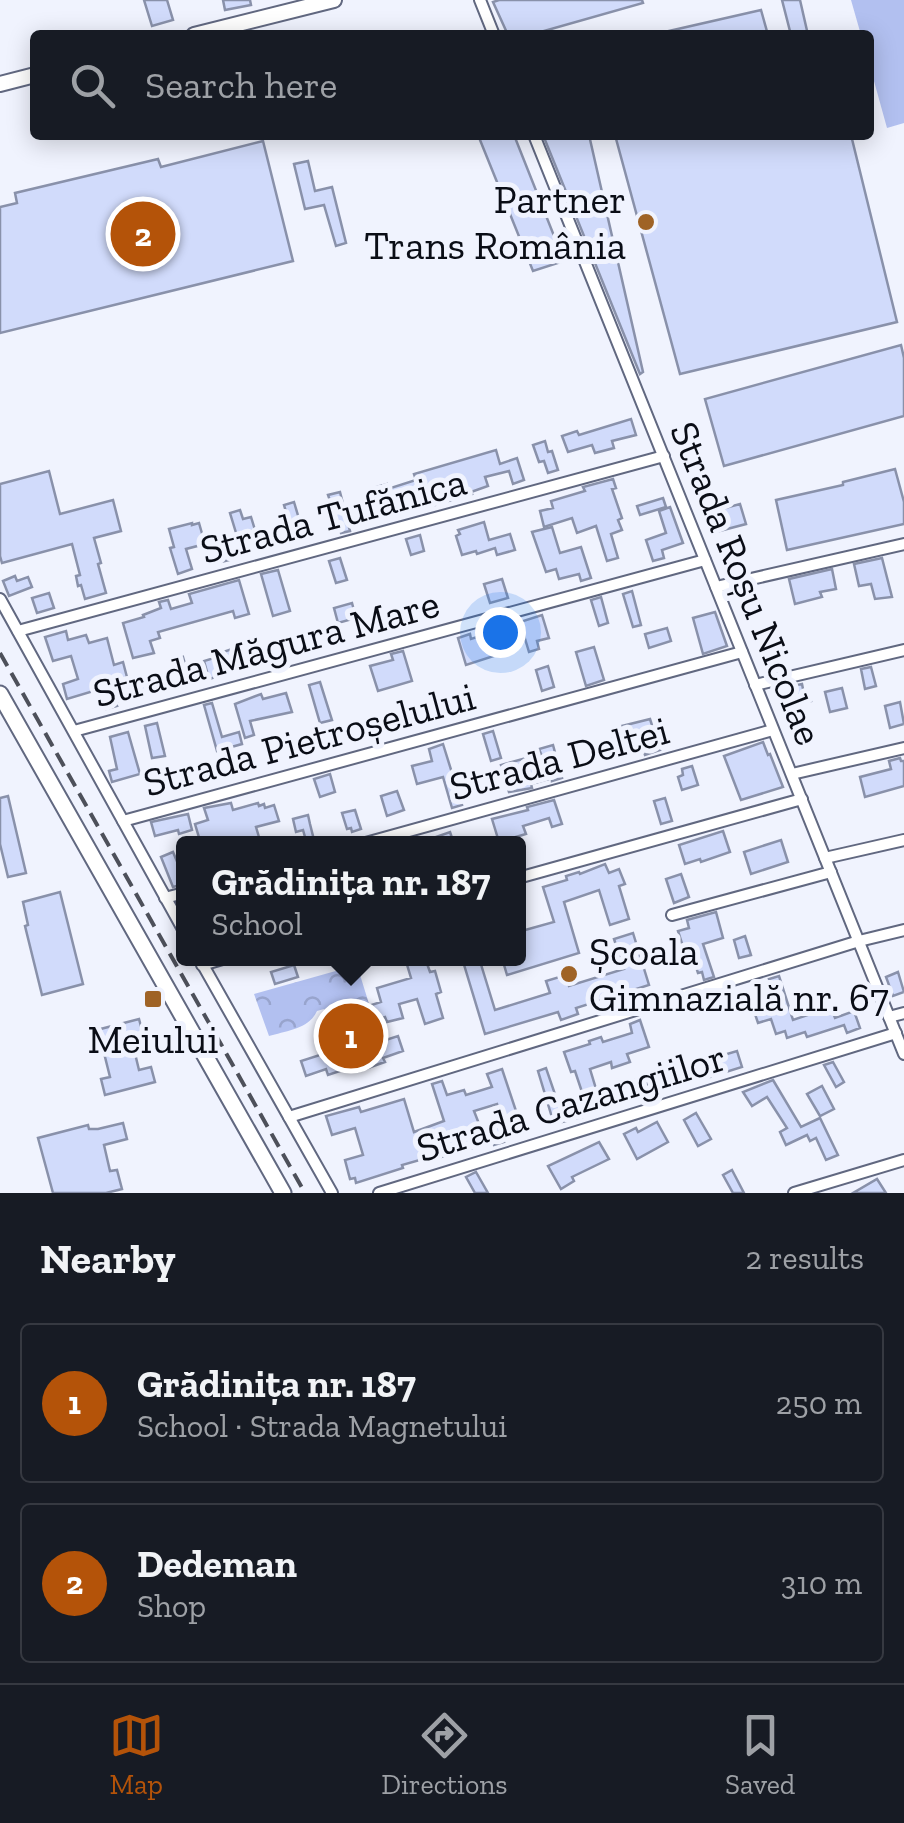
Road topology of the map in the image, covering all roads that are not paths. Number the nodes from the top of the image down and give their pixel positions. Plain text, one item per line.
1 (334, 0) edge
2 (480, 0) edge
3 (214, 30) edge
4 (492, 30) edge
5 (30, 76) edge
6 (0, 84) edge
7 (536, 140) edge
8 (664, 456) junction
9 (904, 544) edge
10 (705, 560) junction
11 (716, 587) junction
12 (0, 599) edge
13 (18, 631) junction
14 (904, 650) edge
15 (742, 652) junction
16 (756, 685) junction
17 (0, 694) edge
18 (774, 730) junction
19 (74, 731) junction
20 (904, 748) edge
21 (792, 774) junction
22 (802, 799) junction
23 (122, 821) junction
24 (391, 836) edge
25 (904, 840) edge
26 (825, 858) junction
27 (831, 872) junction
28 (526, 876) edge
29 (176, 895) edge
30 (165, 898) junction
31 (672, 915) dead end
32 (176, 917) edge
33 (904, 930) edge
34 (858, 941) junction
35 (202, 966) edge
36 (904, 1013) edge
37 (889, 1017) junction
38 (896, 1034) junction
39 (904, 1054) edge
40 (288, 1117) junction
41 (904, 1160) edge
42 (283, 1193) edge
43 (332, 1193) edge
44 (380, 1193) edge
45 (794, 1193) edge

1 - 3 street
2 - 4 street
5 - 6 street
7 - 8 street, Strada Roșu Nicolae
8 - 10 street, Strada Roșu Nicolae
8 - 13 street, Strada Tufănica
9 - 11 street
10 - 11 street, Strada Roșu Nicolae
10 - 19 street, Strada Măgura Mare
11 - 15 street, Strada Roșu Nicolae
12 - 13 street
13 - 19 street
14 - 16 street
15 - 16 street, Strada Roșu Nicolae
15 - 23 street, Strada Pietroșelului
16 - 18 street, Strada Roșu Nicolae
17 - 42 main road
18 - 21 street, Strada Roșu Nicolae
18 - 24 street, Strada Deltei
19 - 23 street
20 - 21 street
21 - 22 street, Strada Roșu Nicolae
22 - 26 street, Strada Roșu Nicolae
22 - 28 street
23 - 30 street
25 - 26 street
26 - 27 street, Strada Roșu Nicolae
27 - 31 street
27 - 34 street, Strada Roșu Nicolae
29 - 30 street
30 - 32 street
33 - 34 street
34 - 37 street, Strada Roșu Nicolae
34 - 40 street
35 - 40 street
36 - 37 street
37 - 38 street, Strada Roșu Nicolae
38 - 39 street, Strada Roșu Nicolae
38 - 44 street, Strada Cazangiilor
40 - 43 street
41 - 45 street

